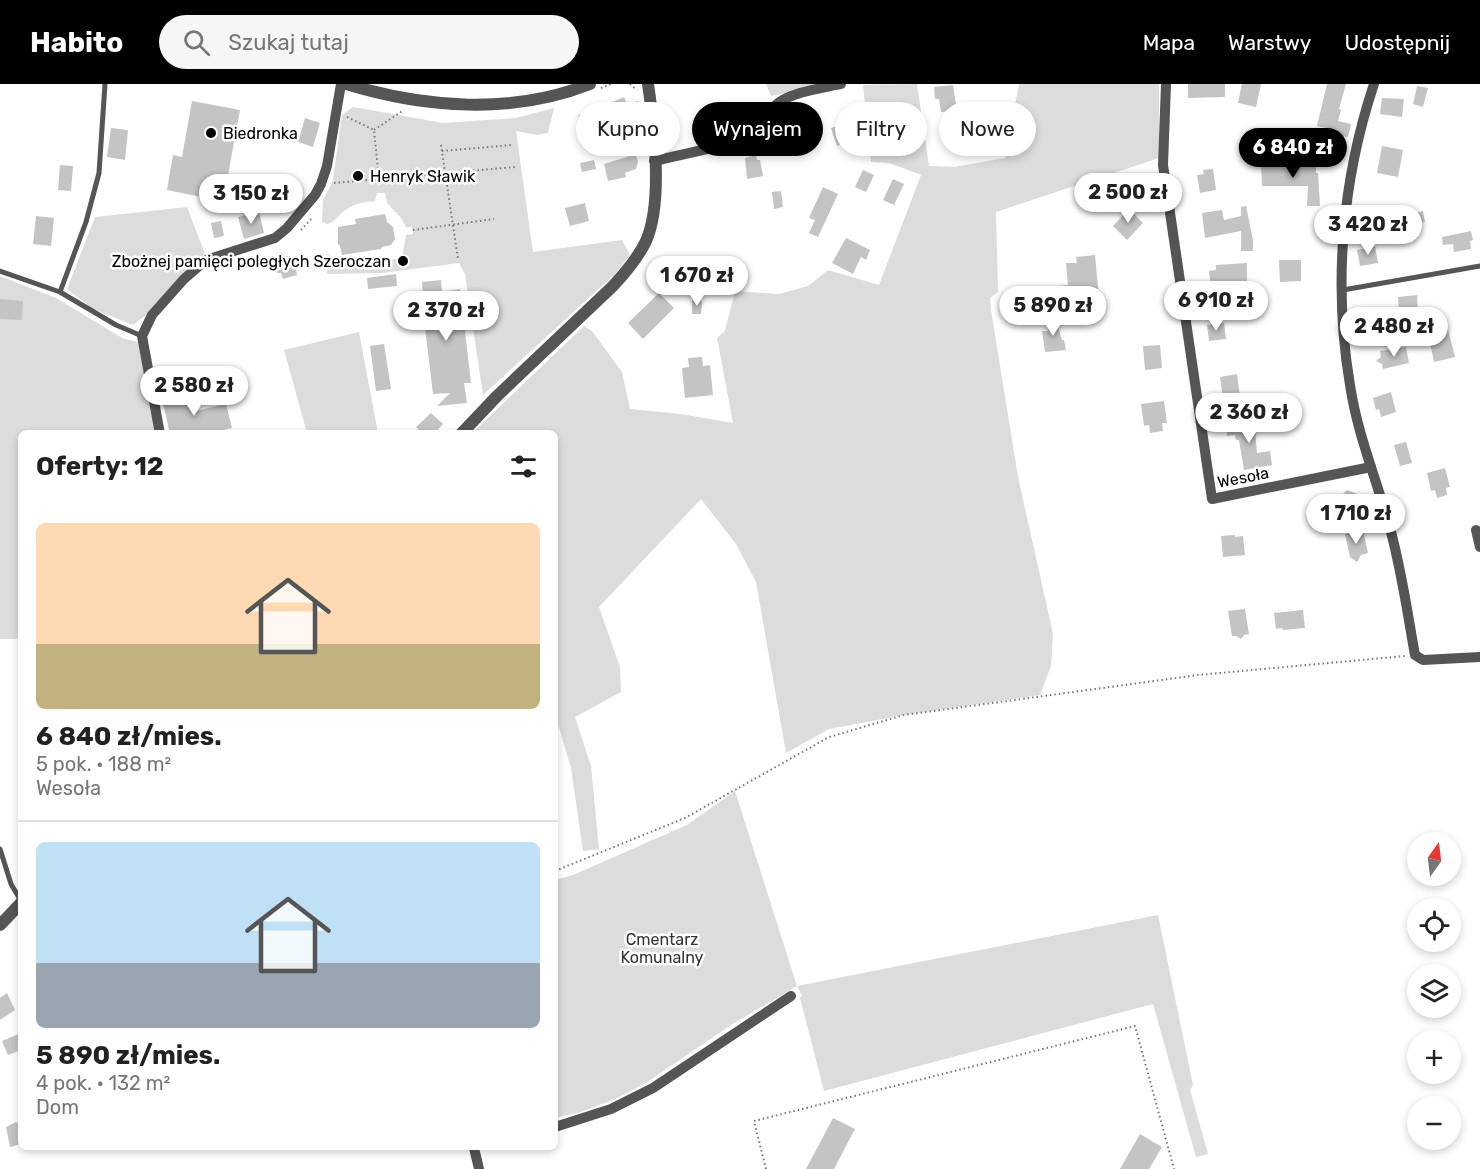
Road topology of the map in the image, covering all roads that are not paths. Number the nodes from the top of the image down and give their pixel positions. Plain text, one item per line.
1 (105, 84) edge
2 (341, 84) edge
3 (346, 84) edge
4 (590, 84) edge
5 (648, 84) edge
6 (841, 84) edge
7 (1166, 84) edge
8 (1374, 84) edge
9 (654, 161) junction
10 (1480, 266) edge
11 (0, 271) edge
12 (1341, 290) junction
13 (60, 292) junction
14 (142, 336) junction
15 (159, 430) edge
16 (465, 430) edge
17 (1371, 467) junction
18 (1476, 530) dead end
19 (1480, 547) edge
20 (1480, 657) edge
21 (0, 849) edge
22 (18, 897) edge
23 (18, 905) edge
24 (0, 925) edge
25 (791, 996) dead end
26 (558, 1126) edge
27 (474, 1150) edge
28 (479, 1169) edge

1 - 13 lane
2 - 14 street
3 - 4 street
5 - 9 street
6 - 9 street
7 - 17 street, Wesoła
8 - 12 street
9 - 16 street
10 - 12 lane
11 - 13 lane
12 - 17 street
13 - 14 lane
14 - 15 street
17 - 20 street
18 - 19 street
21 - 22 lane
23 - 24 street
25 - 26 street
27 - 28 street

